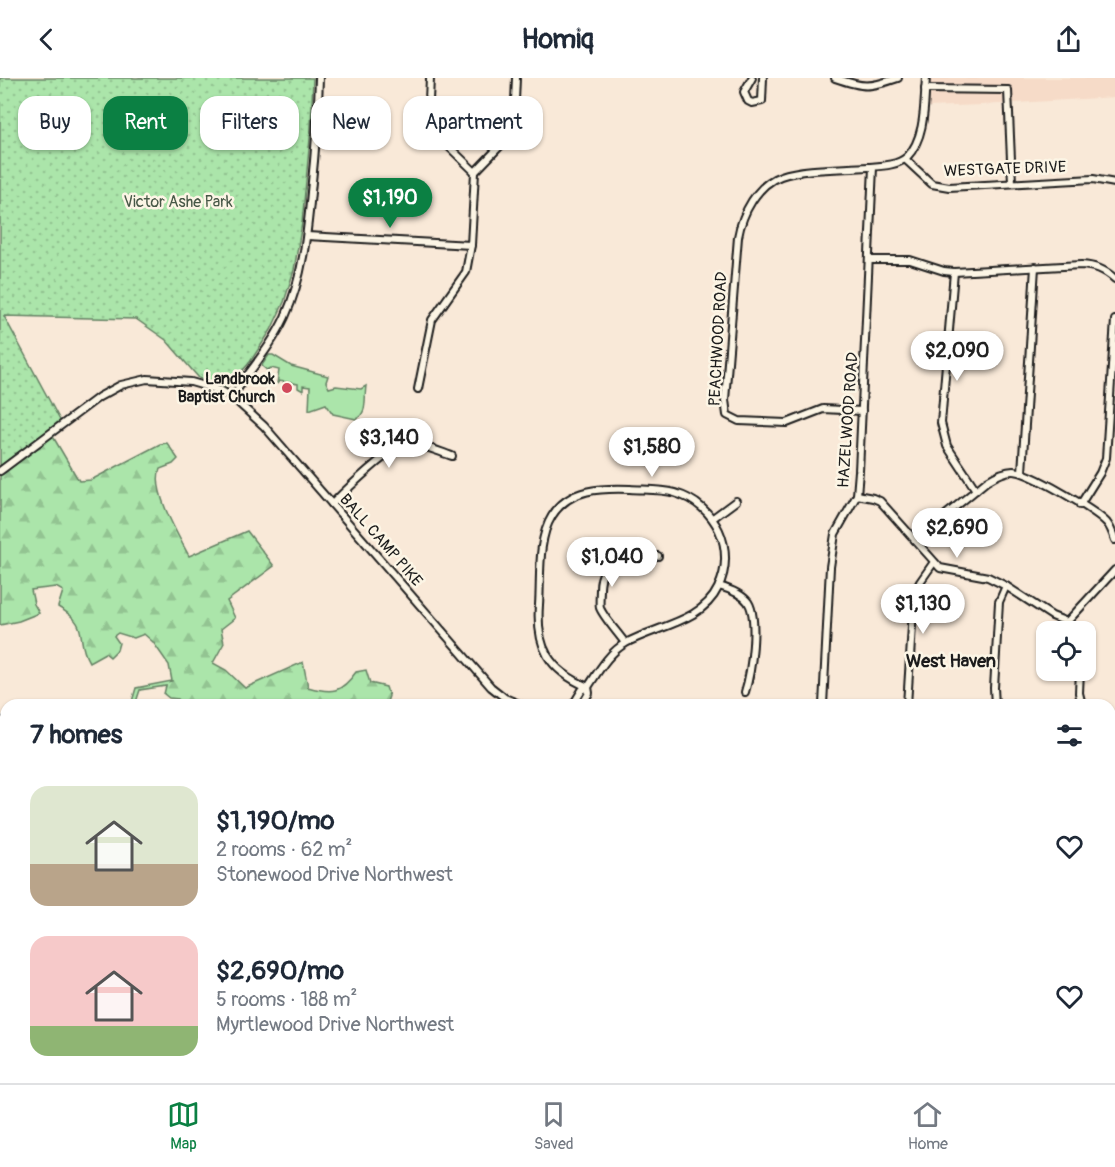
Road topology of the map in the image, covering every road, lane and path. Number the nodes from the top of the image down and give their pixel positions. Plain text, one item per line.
1 (320, 78) edge
2 (430, 78) edge
3 (516, 78) edge
4 (752, 78) edge
5 (763, 78) edge
6 (835, 78) edge
7 (898, 78) edge
8 (926, 78) edge
9 (925, 89) junction
10 (905, 159) junction
11 (873, 167) junction
12 (475, 172) junction
13 (1012, 183) junction
14 (1115, 183) edge
15 (307, 236) junction
16 (471, 245) junction
17 (869, 260) junction
18 (1035, 267) junction
19 (954, 272) junction
20 (1115, 279) edge
21 (1115, 320) edge
22 (418, 389) dead end
23 (232, 397) junction
24 (862, 411) junction
25 (452, 456) dead end
26 (0, 471) edge
27 (1022, 472) junction
28 (976, 490) junction
29 (857, 495) junction
30 (736, 501) dead end
31 (332, 504) junction
32 (1080, 505) junction
33 (713, 518) junction
34 (915, 540) junction
35 (1115, 540) edge
36 (657, 556) dead end
37 (934, 562) junction
38 (1115, 570) edge
39 (719, 586) junction
40 (1006, 586) junction
41 (1064, 621) edge
42 (1068, 621) edge
43 (625, 643) junction
44 (1080, 681) edge
45 (588, 687) junction
46 (745, 692) dead end
47 (507, 699) edge
48 (577, 699) edge
49 (586, 699) edge
50 (824, 699) edge
51 (907, 699) edge
52 (995, 699) edge
53 (1080, 699) edge

1 - 15 street
2 - 12 street
3 - 12 street
4 - 5 street
6 - 7 street
8 - 9 street
9 - 10 street
9 - 13 street
10 - 11 street
10 - 13 street, WESTGATE DRIVE
11 - 17 street, HAZELWOOD ROAD
11 - 24 street, PEACHWOOD ROAD
12 - 16 street
13 - 14 street, WESTGATE DRIVE
15 - 16 street
15 - 23 street
16 - 22 street
17 - 19 street
17 - 24 street, HAZELWOOD ROAD
18 - 19 street
18 - 20 street
18 - 27 street
19 - 28 street
21 - 32 street
23 - 26 street, BALL CAMP PIKE
23 - 31 street, BALL CAMP PIKE
24 - 29 street, HAZELWOOD ROAD
25 - 31 street
27 - 28 street
27 - 32 street
28 - 34 street
29 - 34 street
29 - 50 street, HAZELWOOD ROAD
30 - 33 street
31 - 47 street, BALL CAMP PIKE
32 - 35 street
33 - 39 street
33 - 45 street
34 - 37 street
36 - 43 street
37 - 40 street
37 - 51 street
38 - 42 street
39 - 43 street
39 - 46 street
40 - 41 street
40 - 52 street
43 - 45 street
44 - 53 street
45 - 48 street
45 - 49 street

